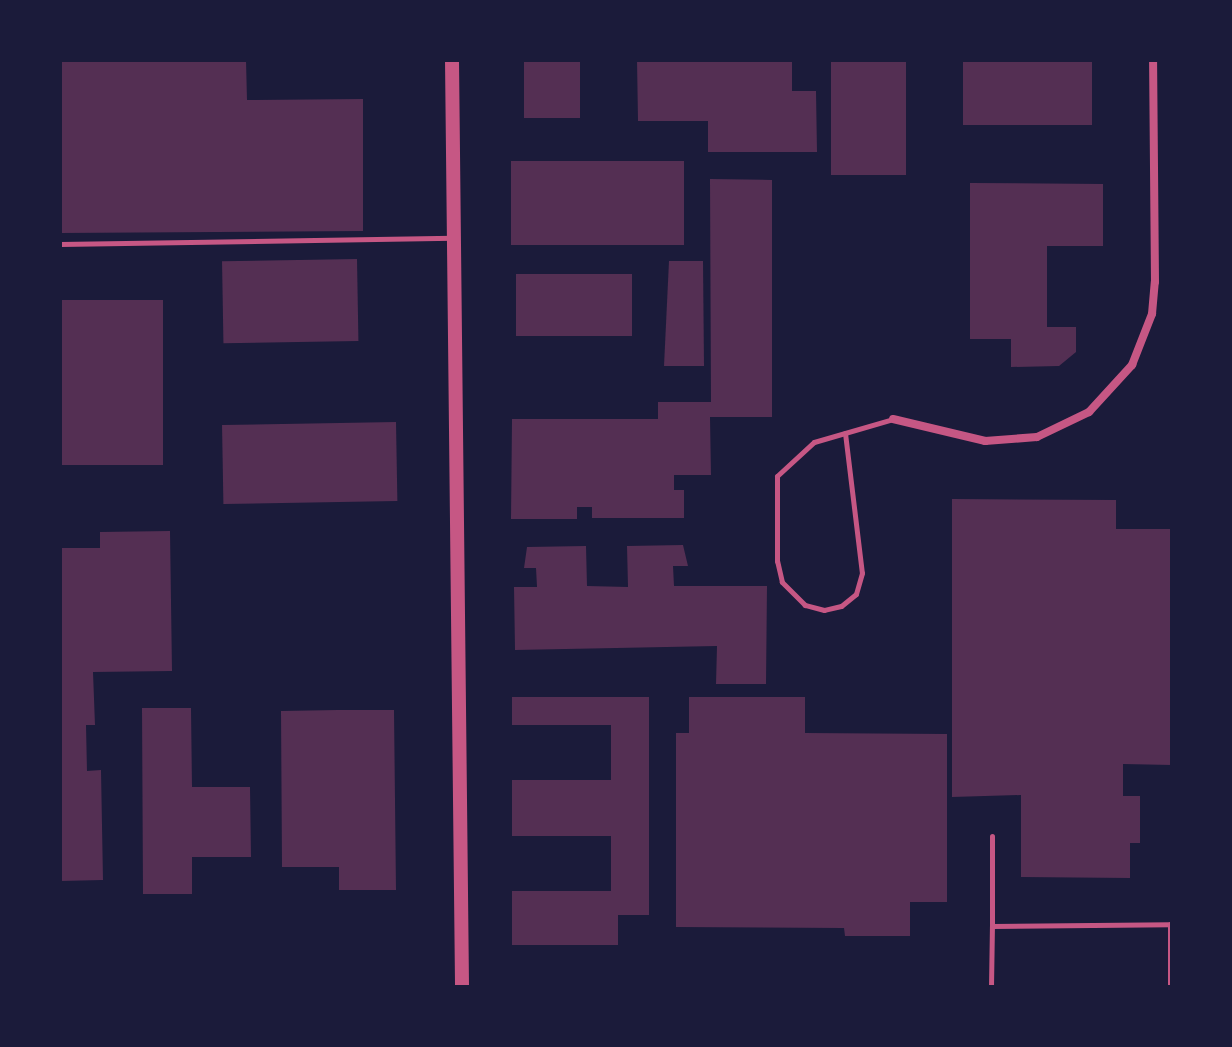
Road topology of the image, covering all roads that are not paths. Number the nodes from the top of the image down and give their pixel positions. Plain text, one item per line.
1 (452, 60) edge
2 (1153, 60) edge
3 (454, 238) junction
4 (60, 244) edge
5 (893, 419) joint
6 (845, 433) junction
7 (992, 836) dead end
8 (992, 926) junction
9 (462, 987) edge
10 (991, 987) edge
11 (1170, 987) edge

1 - 3 street
2 - 5 street
3 - 4 lane
3 - 9 street
5 - 6 lane
6 - 6 lane
7 - 8 lane
8 - 10 lane
8 - 11 lane

